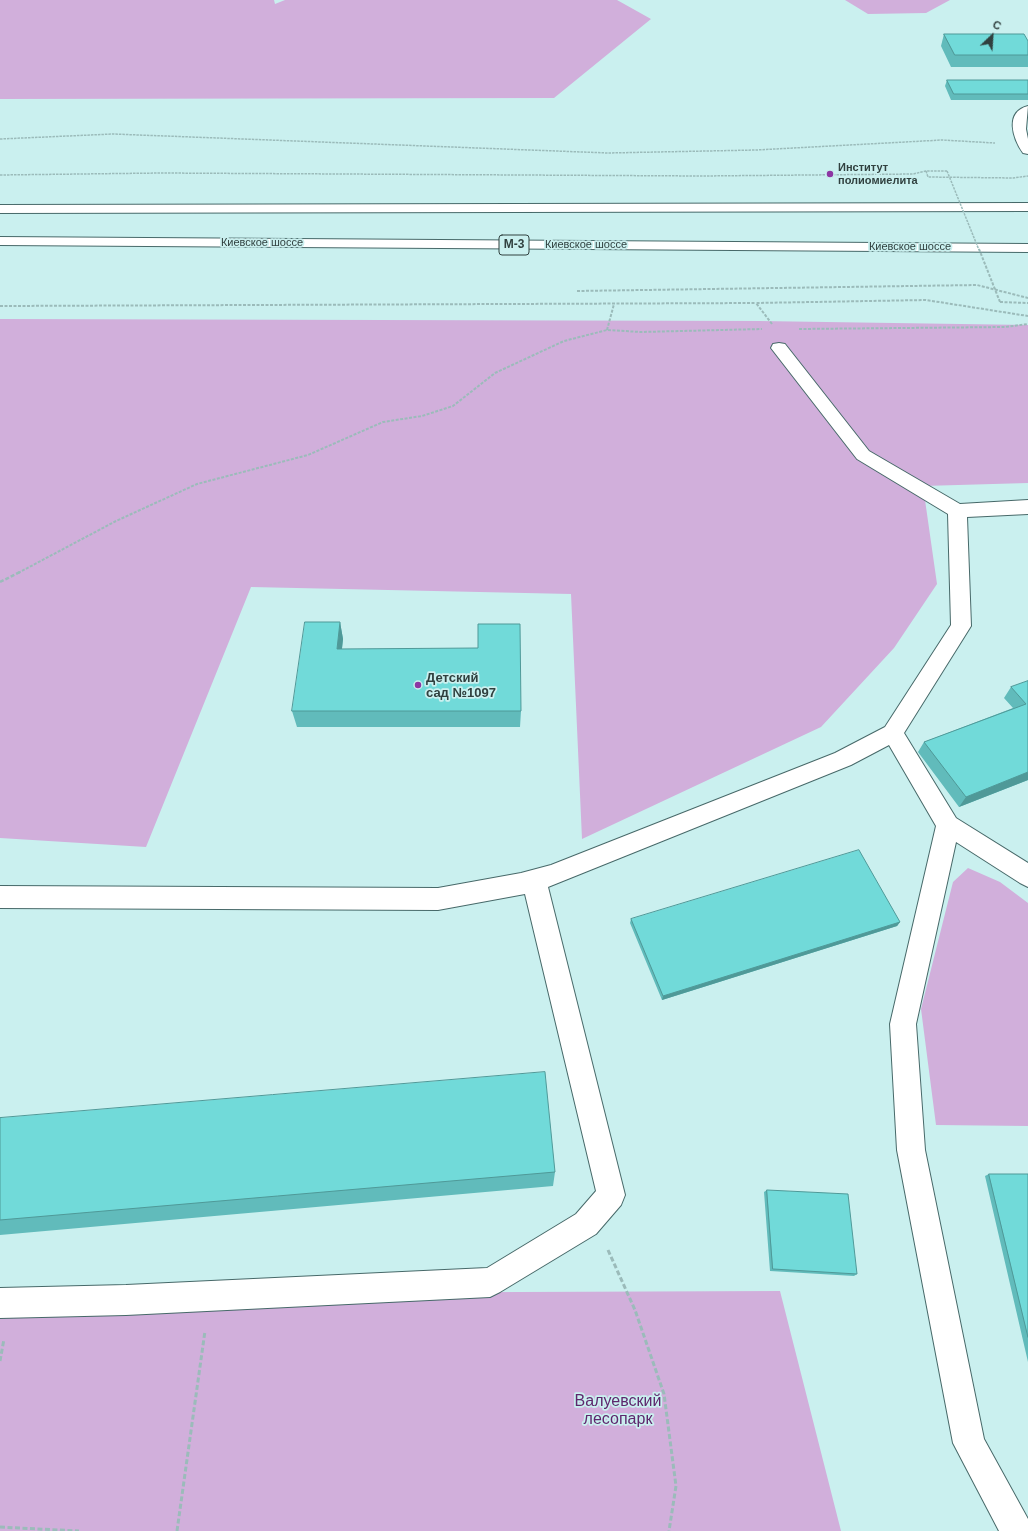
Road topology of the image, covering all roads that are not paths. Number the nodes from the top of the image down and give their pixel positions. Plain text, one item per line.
1 (1028, 110) edge
2 (1025, 145) edge
3 (1028, 207) edge
4 (0, 209) edge
5 (0, 241) edge
6 (1028, 248) edge
7 (779, 348) dead end
8 (1028, 507) edge
9 (957, 510) junction
10 (894, 733) junction
11 (948, 825) junction
12 (1028, 876) edge
13 (535, 881) junction
14 (0, 897) edge
15 (0, 1303) edge
16 (1017, 1531) edge

1 - 2 main road
3 - 4 main road
5 - 6 main road, Киевское шоссе / М-3
7 - 9 main road
8 - 9 main road
9 - 10 main road
10 - 11 main road
10 - 13 main road
11 - 12 main road
11 - 16 main road
13 - 14 main road
13 - 15 main road

